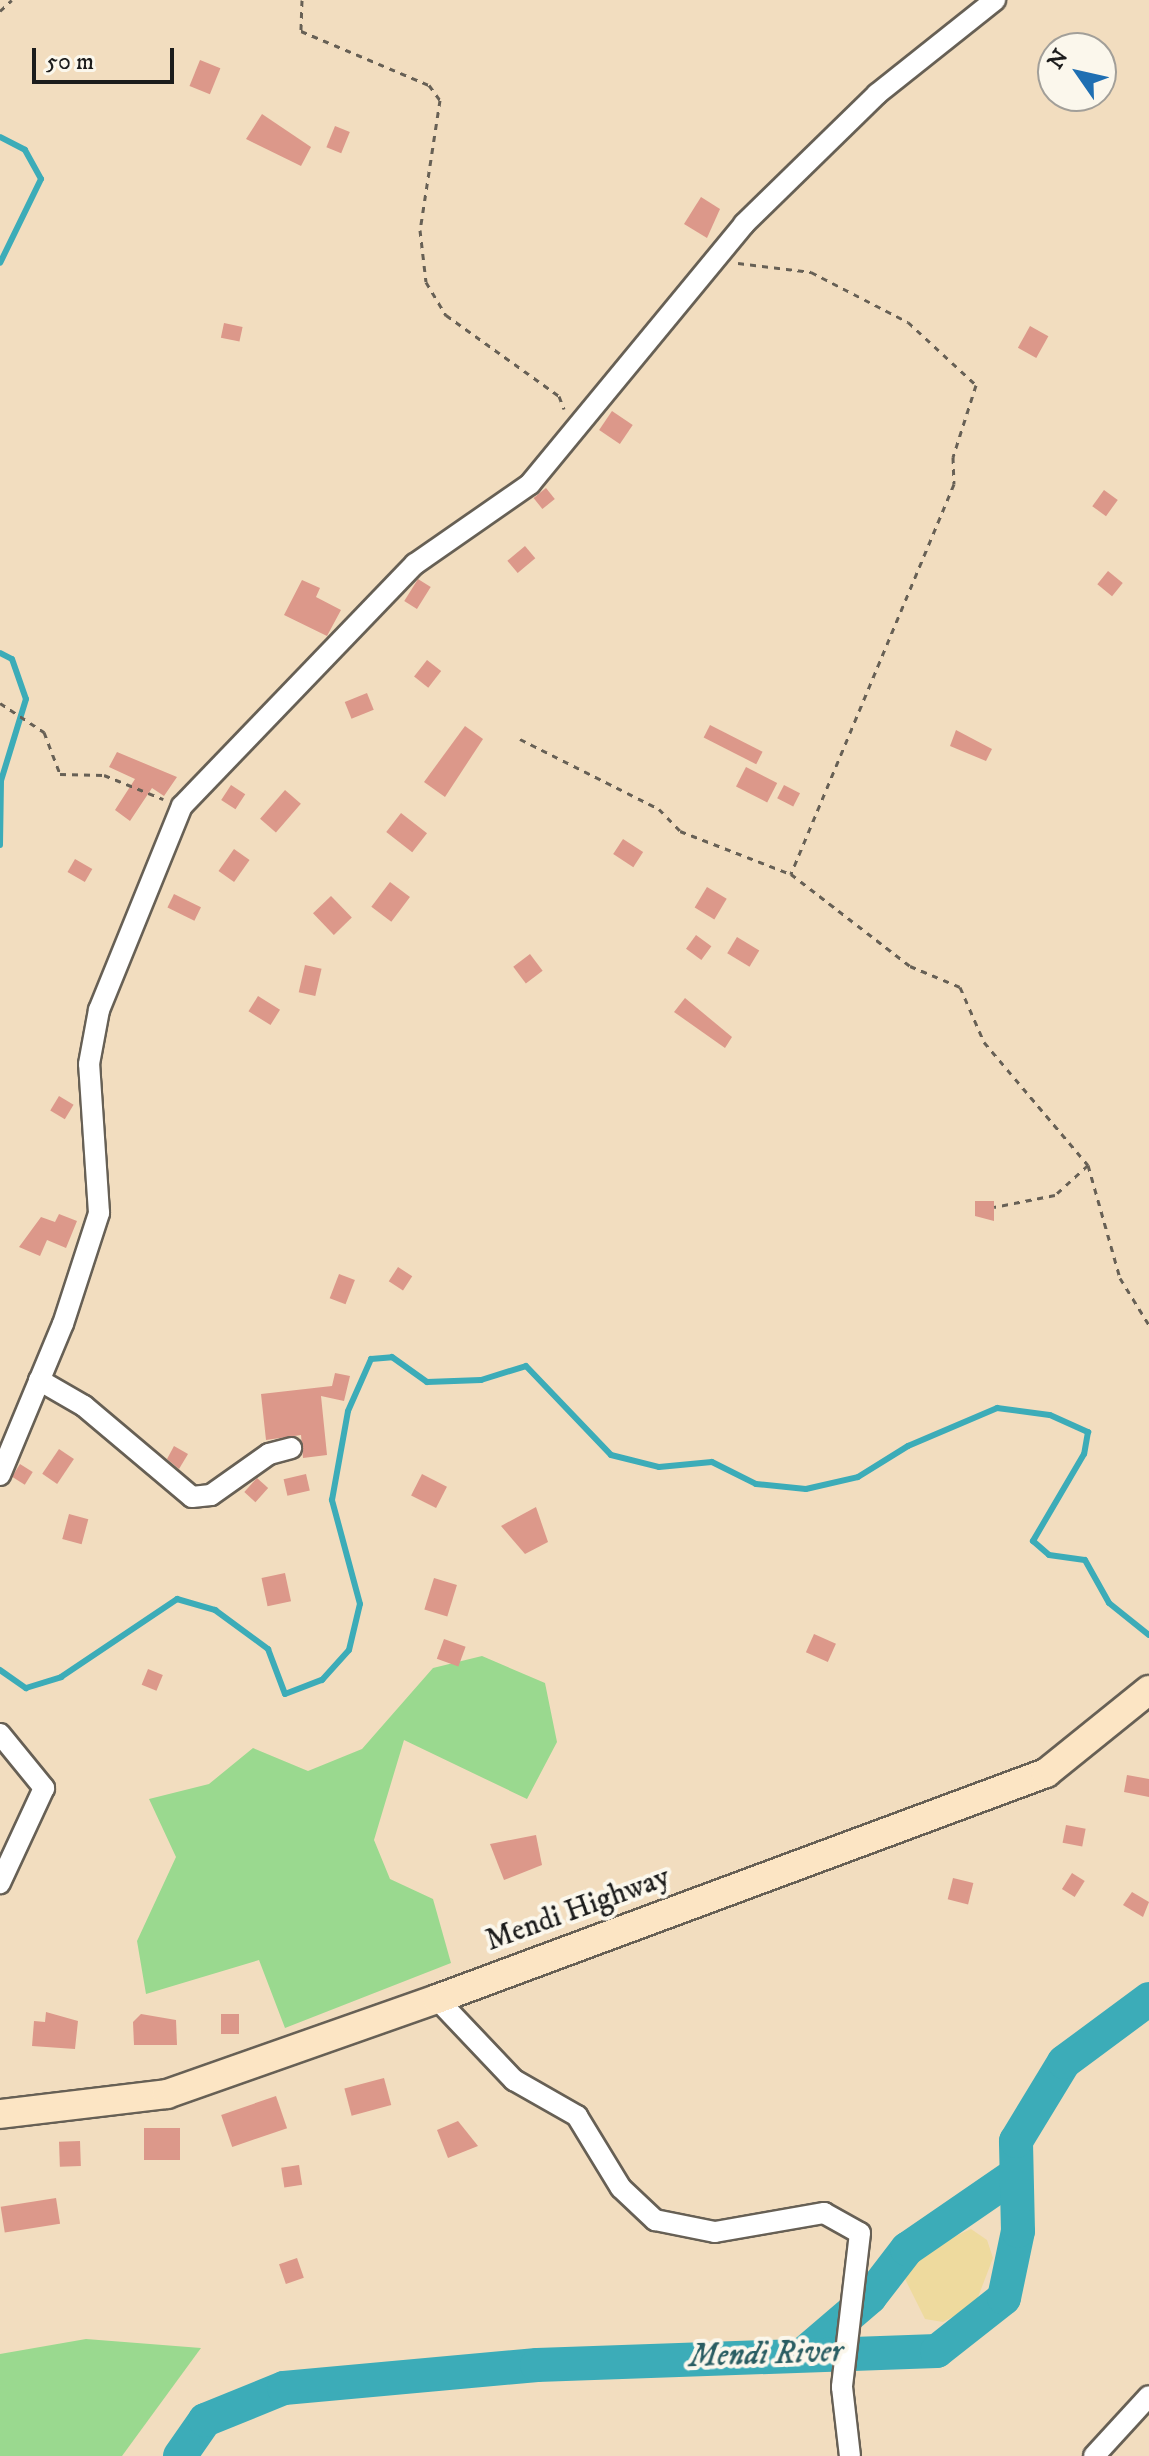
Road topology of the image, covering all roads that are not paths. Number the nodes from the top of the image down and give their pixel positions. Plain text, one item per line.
1 (995, 0) edge
2 (39, 1380) junction
3 (291, 1448) dead end
4 (0, 1475) edge
5 (1149, 1690) edge
6 (0, 1734) edge
7 (0, 1883) edge
8 (437, 1999) junction
9 (0, 2114) edge
10 (1149, 2396) edge
11 (850, 2456) edge
12 (1094, 2456) edge

1 - 2 street
2 - 3 street
2 - 4 street
5 - 8 main road, Mendi Highway
6 - 7 street
8 - 9 main road, Mendi Highway
8 - 11 street
10 - 12 street

